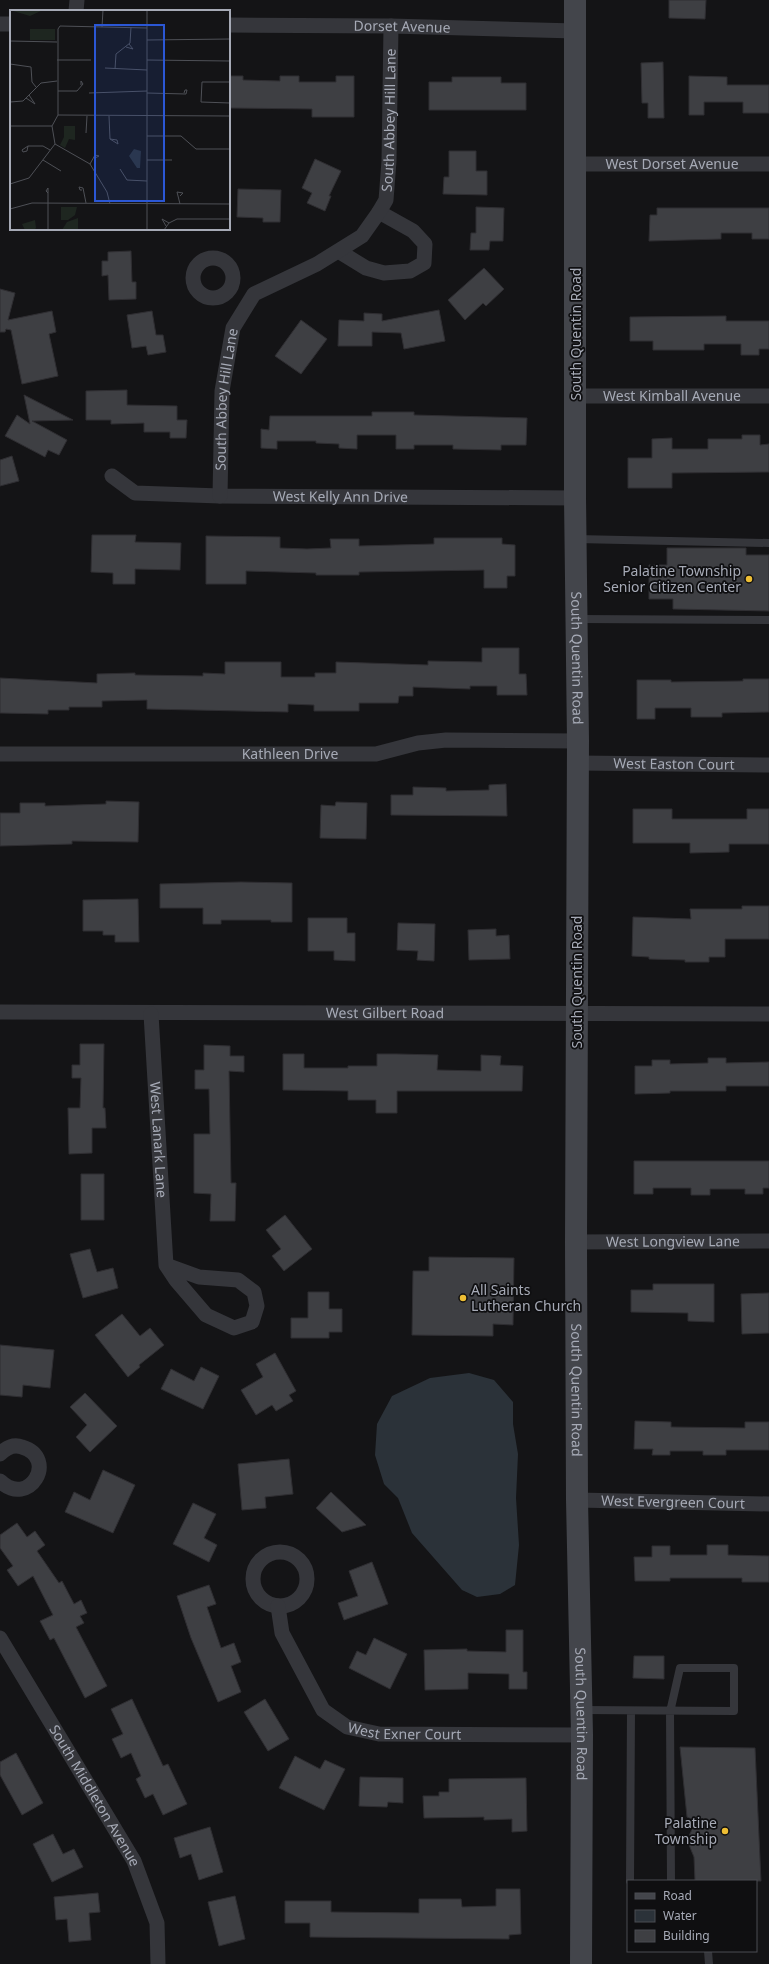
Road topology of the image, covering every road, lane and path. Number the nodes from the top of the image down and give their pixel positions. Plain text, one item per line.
1 (77, 0) edge
2 (575, 0) edge
3 (76, 10) edge
4 (230, 25) edge
5 (391, 26) junction
6 (576, 31) junction
7 (576, 164) junction
8 (769, 164) edge
9 (379, 212) junction
10 (340, 252) junction
11 (228, 292) dead end
12 (246, 306) junction
13 (576, 396) junction
14 (769, 396) edge
15 (112, 476) dead end
16 (220, 496) junction
17 (575, 498) junction
18 (576, 539) junction
19 (769, 543) edge
20 (577, 620) junction
21 (769, 620) edge
22 (578, 741) junction
23 (0, 754) edge
24 (578, 763) junction
25 (769, 765) edge
26 (0, 1012) edge
27 (151, 1014) junction
28 (577, 1014) junction
29 (769, 1014) edge
30 (769, 1241) edge
31 (576, 1242) junction
32 (166, 1265) junction
33 (0, 1454) edge
34 (0, 1481) edge
35 (577, 1500) junction
36 (769, 1504) edge
37 (278, 1606) dead end
38 (0, 1638) edge
39 (582, 1710) junction
40 (631, 1711) junction
41 (670, 1712) junction
42 (582, 1735) junction
43 (630, 1880) edge
44 (671, 1880) edge
45 (708, 1952) edge
46 (158, 1964) edge
47 (581, 1964) edge
48 (709, 1964) edge

1 - 3 street
2 - 6 main road, South Quentin Road
4 - 5 street, Dorset Avenue
5 - 6 street, Dorset Avenue
5 - 9 street, South Abbey Hill Lane
6 - 7 main road, South Quentin Road
7 - 8 street, West Dorset Avenue
7 - 13 main road, South Quentin Road
9 - 10 street, South Abbey Hill Lane
9 - 10 street
10 - 12 street, South Abbey Hill Lane
11 - 12 street
12 - 16 street, South Abbey Hill Lane
13 - 14 street, West Kimball Avenue
13 - 17 main road, South Quentin Road
15 - 16 street, West Kelly Ann Drive
16 - 17 street, West Kelly Ann Drive
17 - 18 main road, South Quentin Road
18 - 19 lane
18 - 20 main road, South Quentin Road
20 - 21 lane
20 - 22 main road, South Quentin Road
22 - 23 street, Kathleen Drive
22 - 24 main road, South Quentin Road
24 - 25 street, West Easton Court
24 - 28 main road, South Quentin Road
26 - 27 street, West Gilbert Road
27 - 28 street, West Gilbert Road
27 - 32 street, West Lanark Lane
28 - 29 street, West Gilbert Road
28 - 31 main road, South Quentin Road
30 - 31 street, West Longview Lane
31 - 35 main road, South Quentin Road
32 - 32 street
33 - 34 street
35 - 36 street, West Evergreen Court
35 - 39 main road, South Quentin Road
37 - 42 street, West Exner Court
38 - 46 street, South Middleton Avenue
39 - 40 lane
39 - 42 main road, South Quentin Road
40 - 41 lane
40 - 43 lane
41 - 41 lane
41 - 44 lane
42 - 47 main road, South Quentin Road
45 - 48 lane

